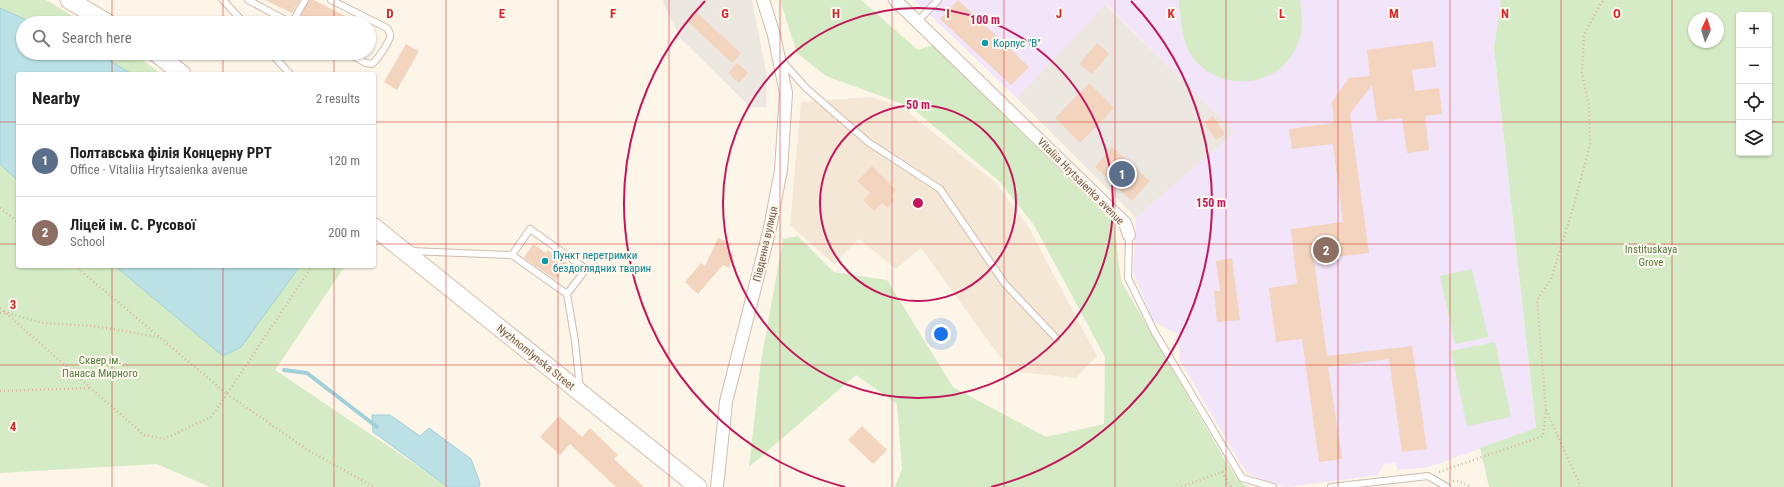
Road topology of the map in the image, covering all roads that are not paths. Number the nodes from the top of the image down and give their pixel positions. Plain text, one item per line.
1 (69, 0) edge
2 (224, 0) edge
3 (248, 0) edge
4 (305, 0) edge
5 (331, 0) edge
6 (763, 0) edge
7 (895, 0) edge
8 (938, 0) edge
9 (96, 16) edge
10 (238, 16) edge
11 (279, 16) edge
12 (296, 16) edge
13 (363, 16) edge
14 (376, 22) edge
15 (917, 22) junction
16 (779, 58) junction
17 (165, 60) edge
18 (277, 60) edge
19 (360, 60) edge
20 (180, 72) edge
21 (288, 72) edge
22 (376, 229) edge
23 (1129, 235) joint
24 (403, 250) junction
25 (512, 255) junction
26 (567, 294) junction
27 (1056, 338) dead end
28 (581, 393) junction
29 (698, 487) edge
30 (717, 487) edge
31 (1273, 487) edge
32 (1331, 487) edge
33 (1447, 487) edge

1 - 9 main road
2 - 10 lane
3 - 11 lane
4 - 12 lane
5 - 13 lane
6 - 16 street, Південна вулиця
7 - 15 street, Vitaliia Hrytsaienka avenue
8 - 15 lane
14 - 19 lane
15 - 23 street, Vitaliia Hrytsaienka avenue
16 - 27 lane
16 - 30 street, Південна вулиця
17 - 20 main road
18 - 21 lane
22 - 24 main road, Nyzhnomlynska Street
23 - 31 lane, Vitaliia Hrytsaienka avenue
24 - 25 lane
24 - 28 main road, Nyzhnomlynska Street
25 - 26 lane
25 - 26 lane
26 - 28 lane
28 - 29 main road, Nyzhnomlynska Street
32 - 33 lane

